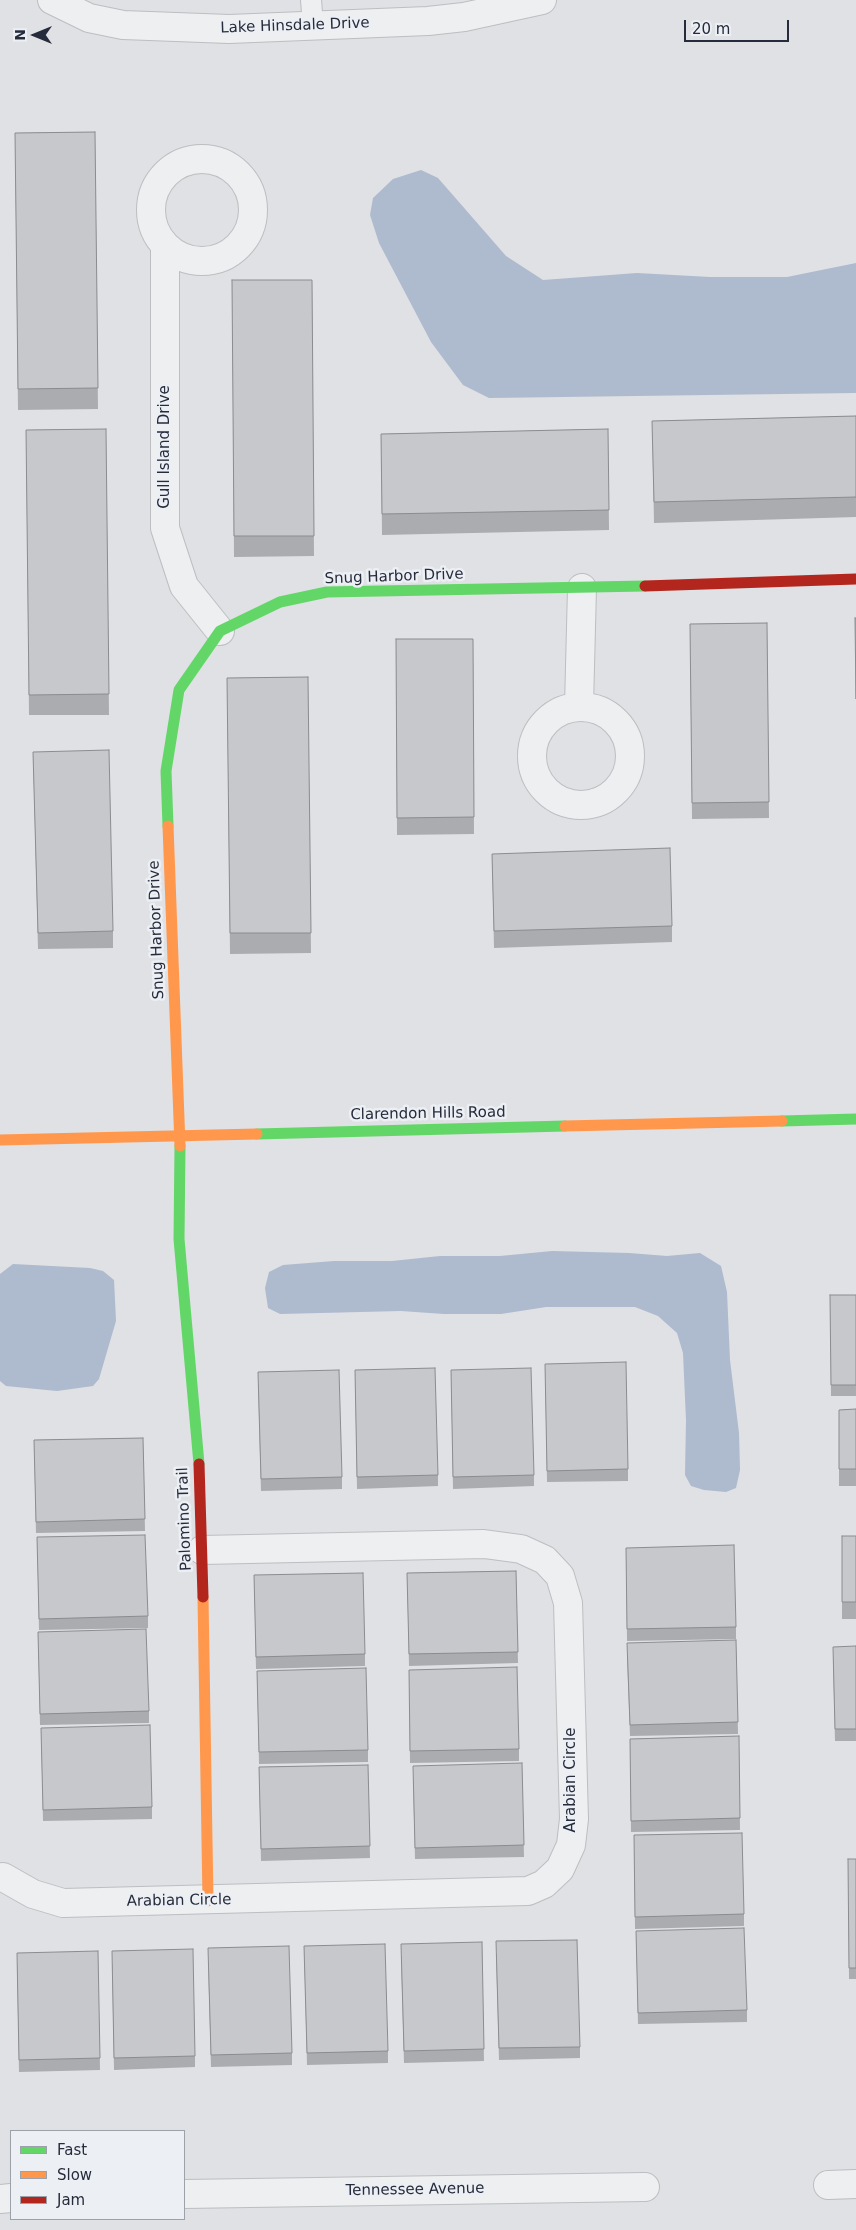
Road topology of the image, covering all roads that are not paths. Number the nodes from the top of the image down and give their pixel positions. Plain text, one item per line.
1 (52, 0) edge
2 (542, 0) edge
3 (312, 12) edge
4 (165, 246) dead end
5 (856, 579) edge
6 (582, 588) junction
7 (220, 631) junction
8 (579, 706) dead end
9 (856, 1119) edge
10 (180, 1136) junction
11 (0, 1140) edge
12 (202, 1550) junction
13 (2, 1877) dead end
14 (208, 1901) junction
15 (856, 2184) edge
16 (828, 2185) dead end
17 (645, 2186) dead end
18 (185, 2194) edge

1 - 3 street, Lake Hinsdale Drive
2 - 3 street, Lake Hinsdale Drive
4 - 7 street, Gull Island Drive
5 - 6 street, Snug Harbor Drive
6 - 7 street, Snug Harbor Drive
6 - 8 street
7 - 10 street, Snug Harbor Drive
9 - 10 street, Clarendon Hills Road
10 - 11 street, Clarendon Hills Road
10 - 12 street, Palomino Trail
12 - 14 street, Palomino Trail
12 - 14 street, Arabian Circle
13 - 14 street, Arabian Circle
15 - 16 street
17 - 18 street, Tennessee Avenue

